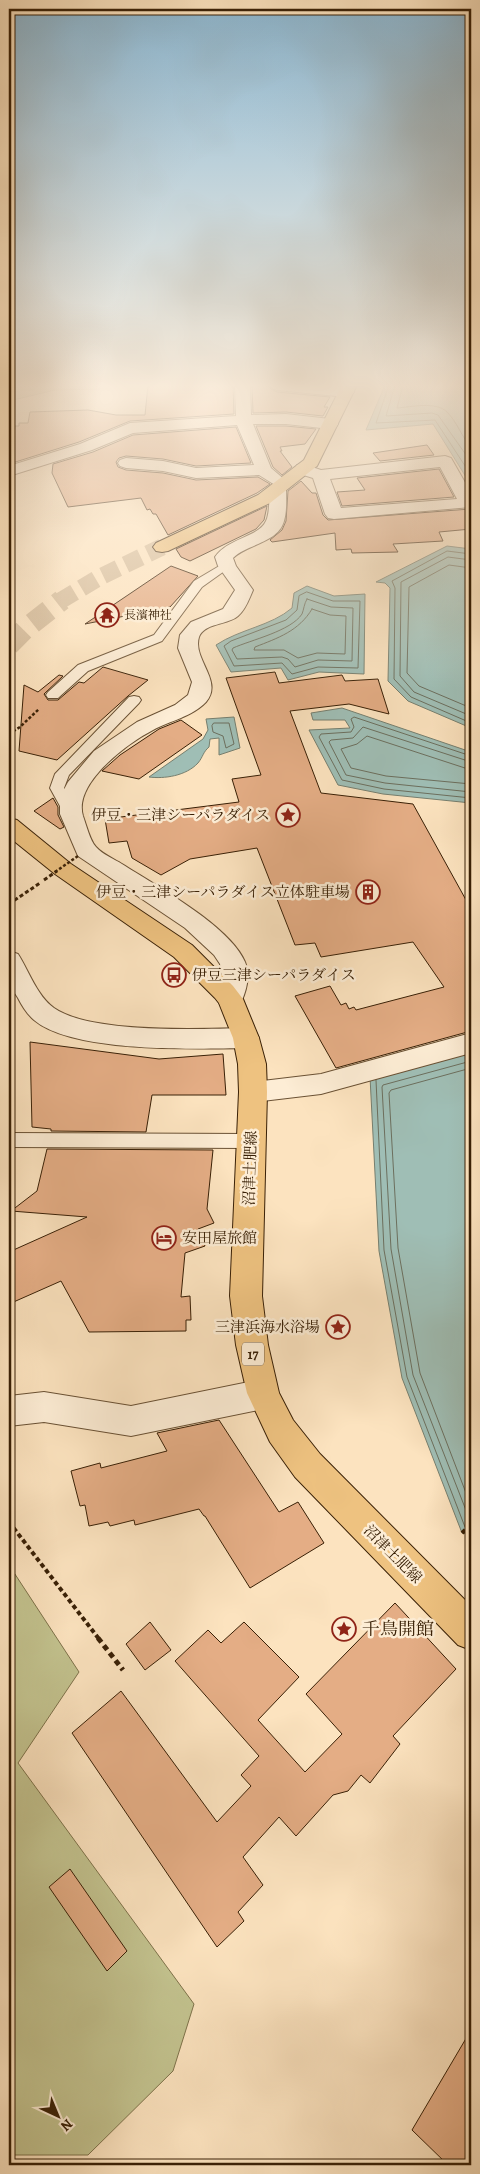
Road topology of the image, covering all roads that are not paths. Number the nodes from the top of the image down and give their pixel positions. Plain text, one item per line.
1 (281, 486) joint
2 (324, 486) edge
3 (459, 486) edge
4 (162, 547) tunnel mouth
5 (226, 565) junction
6 (53, 695) road end
7 (134, 700) dead end
8 (71, 814) junction
9 (9, 825) edge
10 (9, 960) edge
11 (230, 999) junction
12 (246, 1038) junction
13 (471, 1043) edge
14 (253, 1092) junction
15 (9, 1140) edge
16 (251, 1141) junction
17 (263, 1394) junction
18 (9, 1411) edge
19 (471, 1632) edge

1 - 4 main road
1 - 5 street
2 - 3 street
5 - 6 lane
5 - 8 street
7 - 8 lane
8 - 11 street
9 - 11 main road, 沼津土肥線 / 17
10 - 12 street
11 - 12 main road, 沼津土肥線 / 17
12 - 14 main road, 沼津土肥線 / 17
13 - 14 street
14 - 16 main road, 沼津土肥線 / 17
15 - 16 lane
16 - 17 main road, 沼津土肥線 / 17
17 - 18 street
17 - 19 main road, 沼津土肥線 / 17

